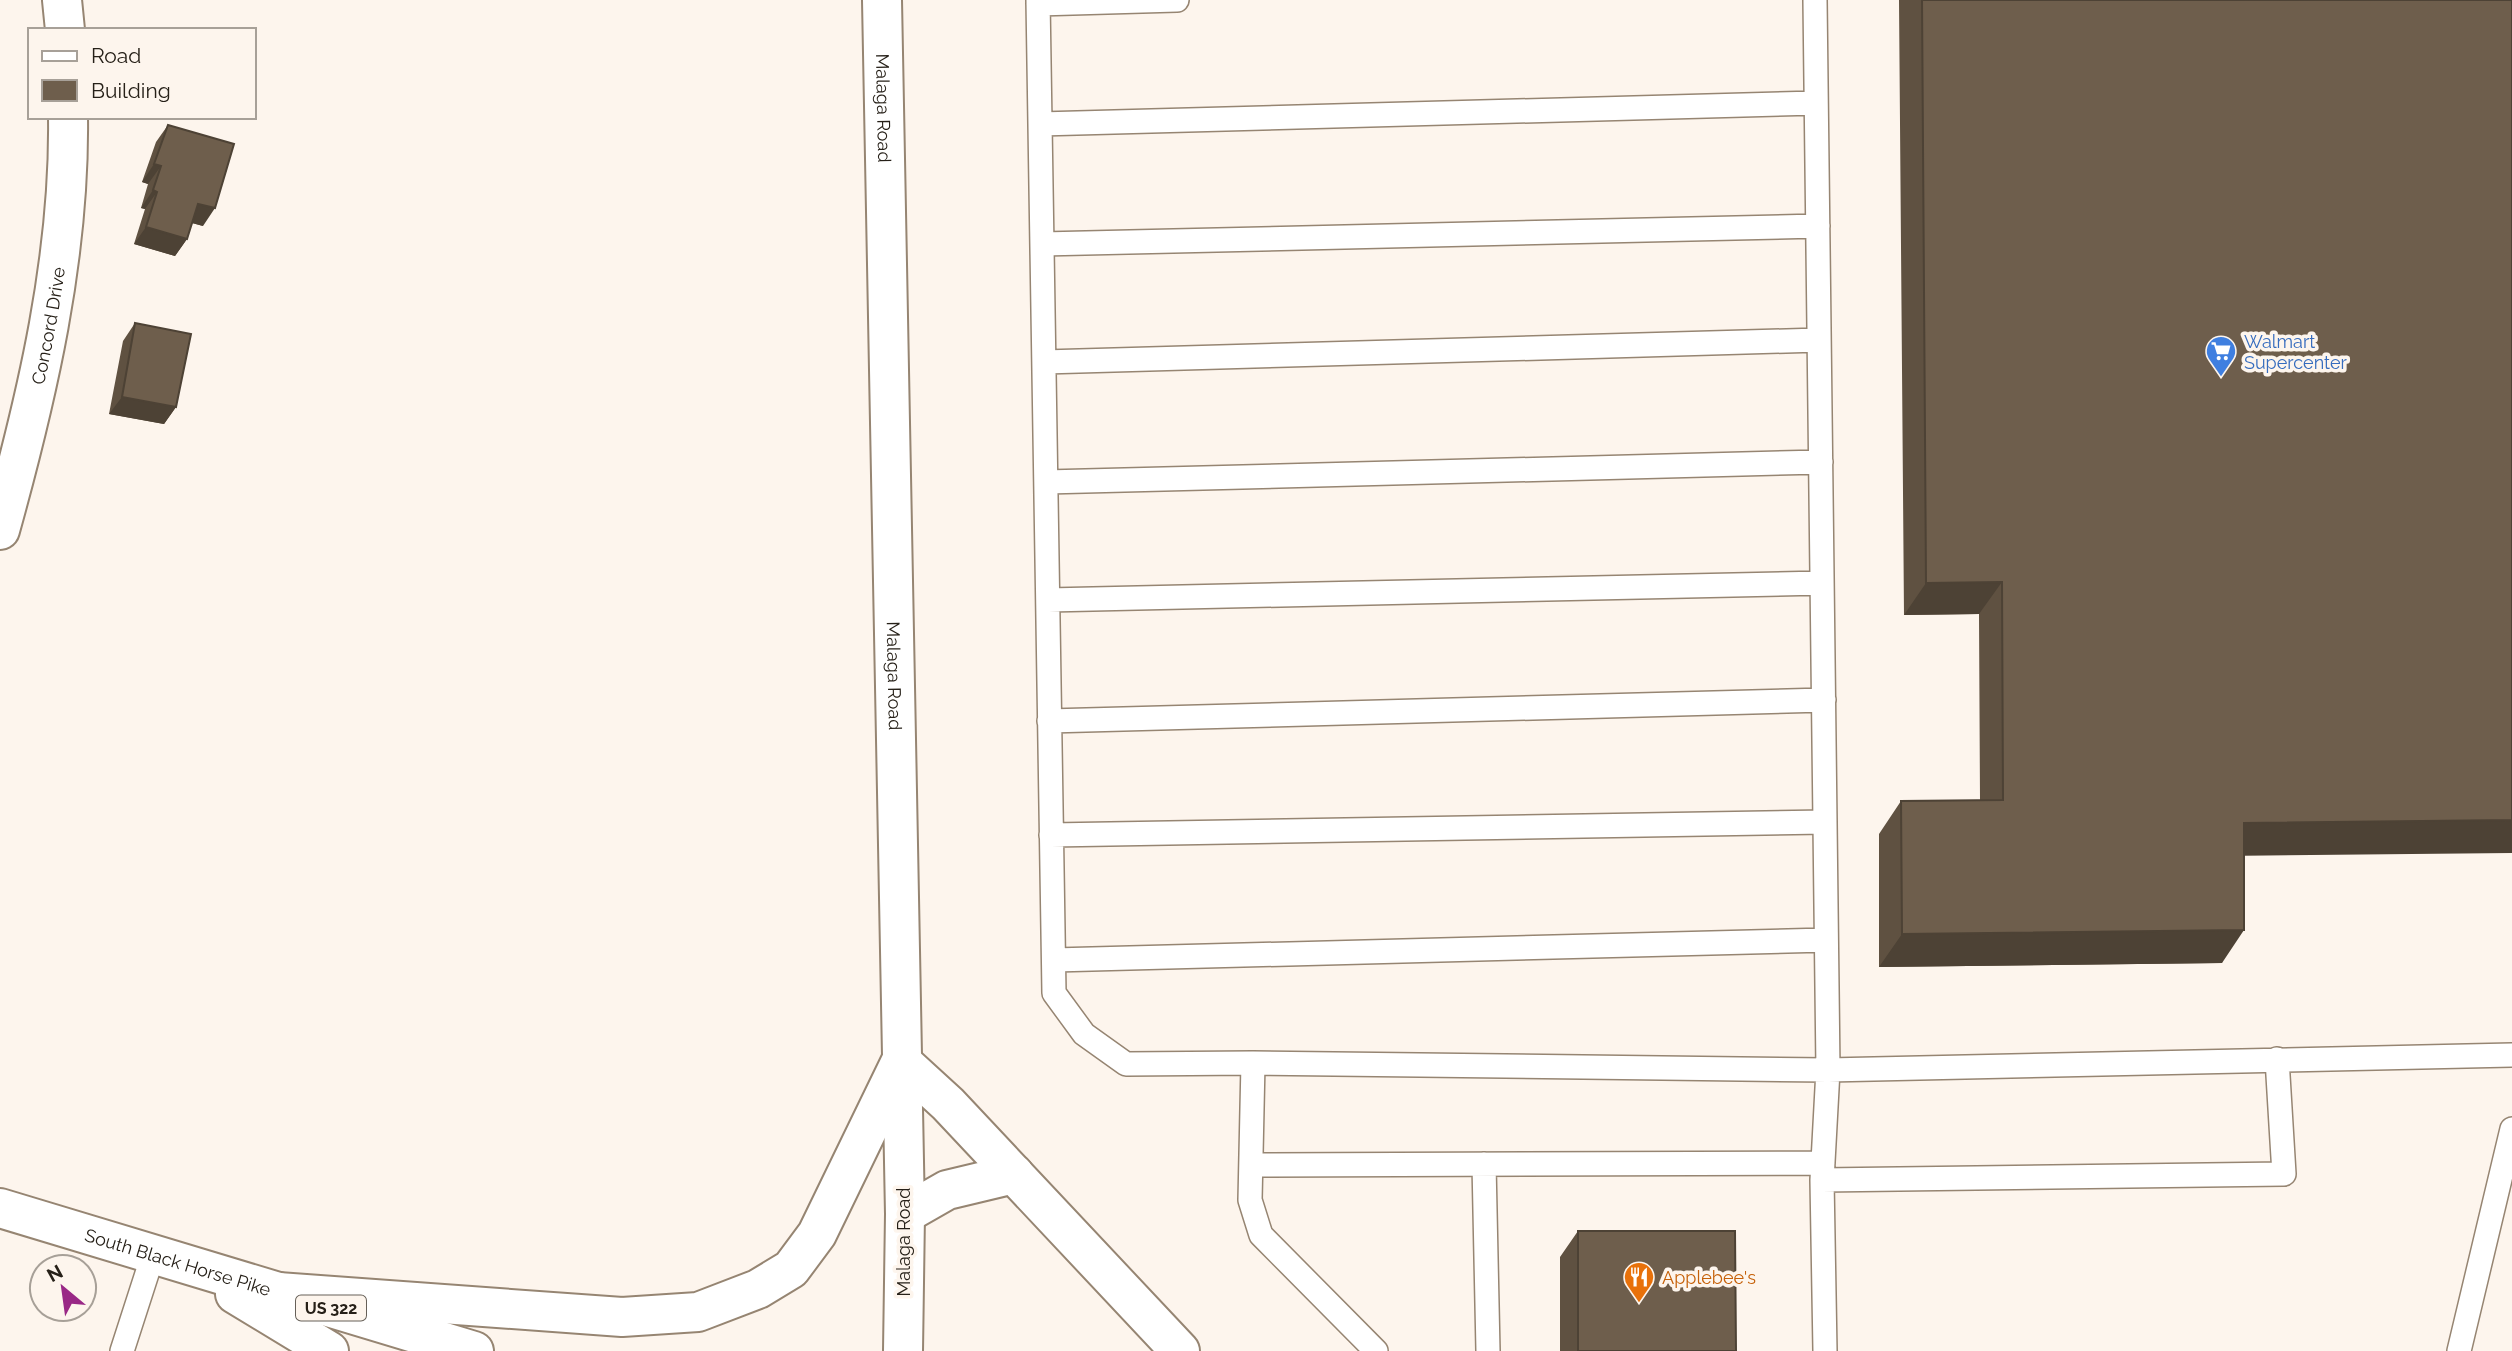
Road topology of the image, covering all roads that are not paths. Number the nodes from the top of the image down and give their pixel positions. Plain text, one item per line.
1 (62, 0) edge
2 (881, 0) edge
3 (1177, 0) edge
4 (1815, 0) edge
5 (1038, 2) edge
6 (65, 28) edge
7 (1816, 103) junction
8 (68, 119) edge
9 (1040, 124) junction
10 (1818, 226) junction
11 (1042, 244) junction
12 (1819, 340) junction
13 (1044, 362) junction
14 (1821, 462) junction
15 (1046, 482) junction
16 (0, 530) edge
17 (1822, 583) junction
18 (1048, 600) junction
19 (1824, 700) junction
20 (1049, 722) junction
21 (1825, 822) junction
22 (1051, 835) junction
23 (1826, 940) junction
24 (1054, 960) junction
25 (2512, 1055) edge
26 (2277, 1059) junction
27 (901, 1061) junction
28 (1253, 1063) junction
29 (1828, 1070) junction
30 (2512, 1129) edge
31 (1484, 1164) junction
32 (1251, 1165) junction
33 (1822, 1172) junction
34 (1014, 1174) junction
35 (0, 1208) edge
36 (905, 1214) junction
37 (171, 1260) junction
38 (278, 1292) junction
39 (122, 1351) edge
40 (330, 1351) edge
41 (474, 1351) edge
42 (903, 1351) edge
43 (1180, 1351) edge
44 (1376, 1351) edge
45 (1488, 1351) edge
46 (1825, 1351) edge
47 (2459, 1351) edge

1 - 6 main road
2 - 27 main road, Malaga Road
3 - 5 lane
4 - 7 lane
5 - 9 lane
7 - 9 lane
7 - 10 lane
8 - 16 main road, Concord Drive
9 - 11 lane
10 - 11 lane
10 - 12 lane
11 - 13 lane
12 - 13 lane
12 - 14 lane
13 - 15 lane
14 - 15 lane
14 - 17 lane
15 - 18 lane
17 - 18 lane
17 - 19 lane
18 - 20 lane
19 - 20 lane
19 - 21 lane
20 - 22 lane
21 - 22 lane
21 - 23 lane
22 - 24 lane
23 - 24 lane
23 - 29 lane
24 - 28 lane
25 - 26 lane
26 - 29 lane
26 - 33 lane
27 - 34 main road
27 - 36 main road, Malaga Road
27 - 38 main road
28 - 29 lane
28 - 32 lane
29 - 33 lane
30 - 47 lane
31 - 32 lane
31 - 33 lane
31 - 45 lane
32 - 44 lane
33 - 46 lane
34 - 36 main road
34 - 43 main road
35 - 37 main road, South Black Horse Pike / US 322
36 - 42 main road, Malaga Road
37 - 38 main road, South Black Horse Pike / US 322
37 - 39 lane
37 - 40 main road
38 - 41 main road, South Black Horse Pike / US 322

